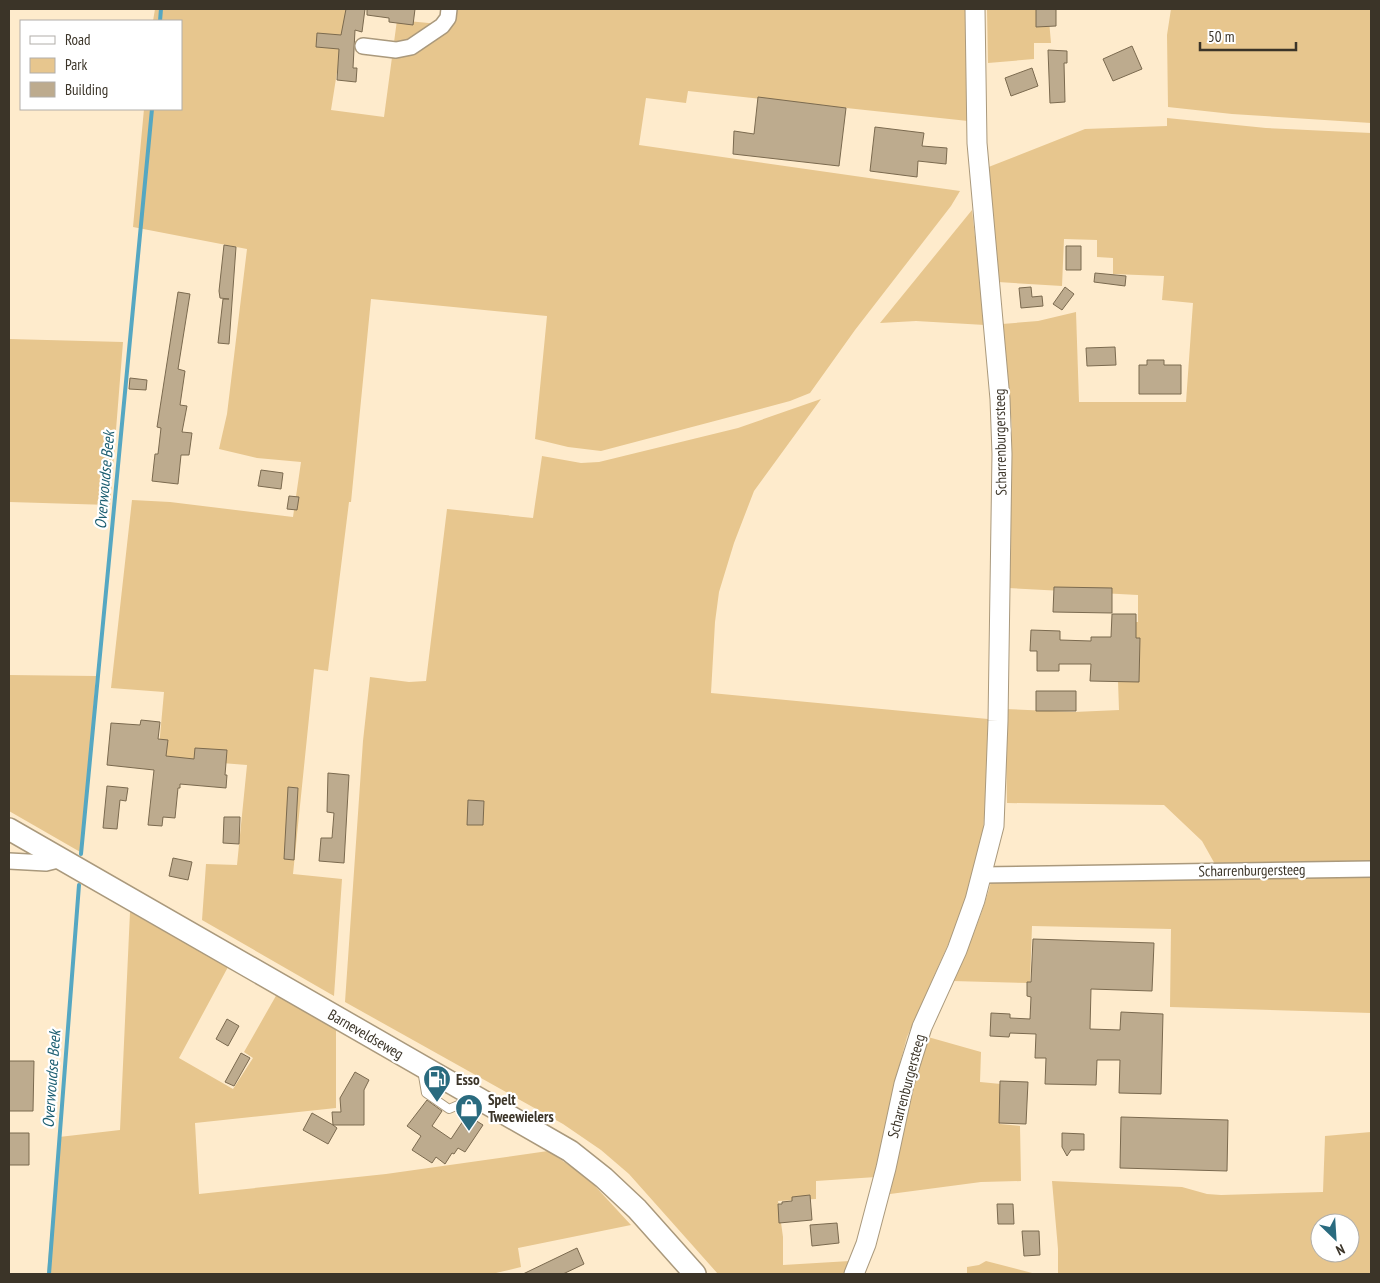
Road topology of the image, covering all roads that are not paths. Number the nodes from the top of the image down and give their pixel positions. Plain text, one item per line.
1 (449, 9) edge
2 (975, 9) edge
3 (363, 46) dead end
4 (9, 829) edge
5 (62, 859) junction
6 (9, 861) edge
7 (1371, 869) edge
8 (982, 875) junction
9 (695, 1274) edge
10 (854, 1274) edge

1 - 3 street
2 - 8 street, Scharrenburgersteeg
4 - 5 main road, Barneveldseweg
5 - 6 street
5 - 9 main road, Barneveldseweg
7 - 8 street, Scharrenburgersteeg
8 - 10 street, Scharrenburgersteeg

